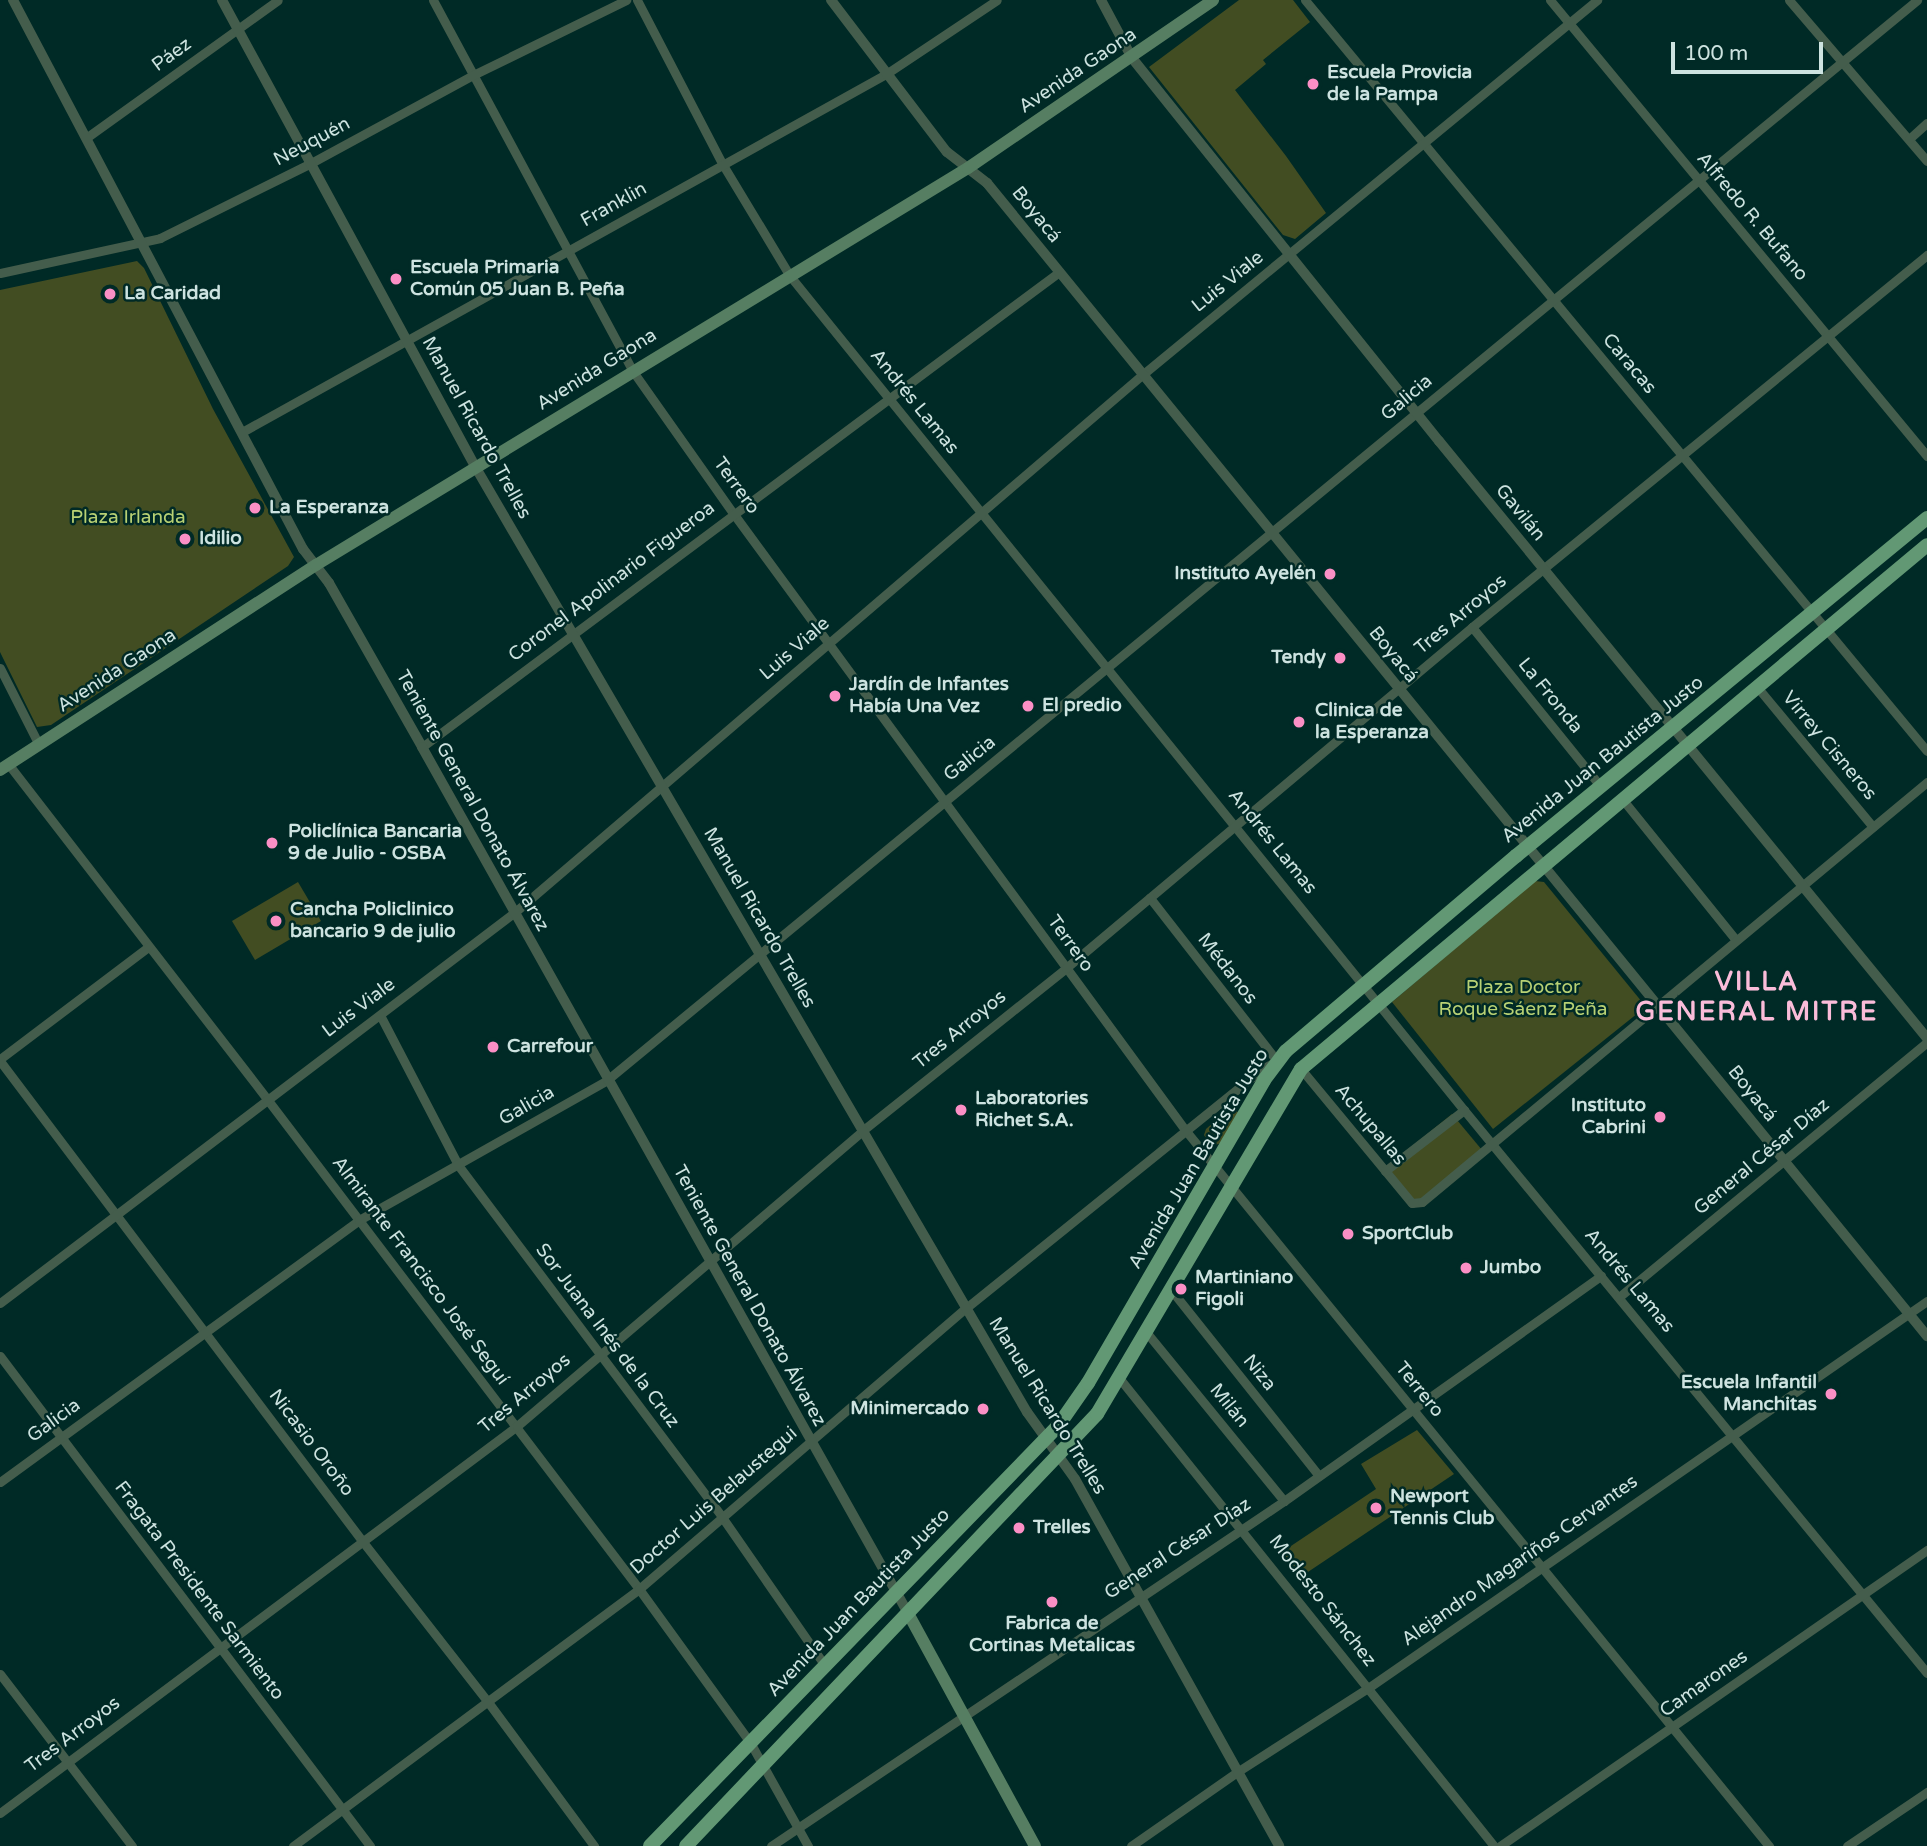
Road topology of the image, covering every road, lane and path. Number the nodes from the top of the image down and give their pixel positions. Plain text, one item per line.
1 (13, 0) edge
2 (222, 0) edge
3 (278, 0) edge
4 (433, 0) edge
5 (626, 0) edge
6 (637, 0) edge
7 (831, 0) edge
8 (997, 0) edge
9 (1101, 0) edge
10 (1213, 0) edge
11 (1304, 0) edge
12 (1550, 0) edge
13 (1597, 0) edge
14 (1789, 0) edge
15 (1917, 0) edge
16 (1569, 23) junction
17 (238, 29) junction
18 (1132, 58) junction
19 (1843, 62) junction
20 (886, 74) junction
21 (471, 76) junction
22 (1927, 123) edge
23 (86, 138) junction
24 (1909, 139) junction
25 (1422, 143) junction
26 (1927, 161) edge
27 (311, 163) junction
28 (723, 165) junction
29 (968, 168) junction
30 (1698, 179) junction
31 (144, 244) junction
32 (568, 250) junction
33 (1289, 254) junction
34 (1927, 255) edge
35 (1059, 272) junction
36 (0, 273) edge
37 (790, 276) junction
38 (1553, 300) junction
39 (1828, 336) junction
40 (408, 339) junction
41 (632, 370) junction
42 (1142, 375) junction
43 (888, 397) junction
44 (1417, 413) junction
45 (242, 432) junction
46 (1927, 456) edge
47 (1683, 457) junction
48 (476, 468) junction
49 (733, 513) junction
50 (980, 514) junction
51 (1927, 518) edge
52 (1271, 533) junction
53 (1927, 545) edge
54 (316, 565) junction
55 (1543, 569) junction
56 (1813, 613) junction
57 (1472, 627) junction
58 (1825, 629) junction
59 (572, 632) junction
60 (829, 643) junction
61 (0, 667) edge
62 (1108, 669) junction
63 (1758, 688) junction
64 (1398, 690) junction
65 (1673, 727) junction
66 (39, 745) junction
67 (422, 747) junction
68 (1688, 747) junction
69 (1927, 751) edge
70 (4, 768) edge
71 (1927, 782) edge
72 (662, 786) junction
73 (1601, 787) junction
74 (1623, 800) junction
75 (946, 802) junction
76 (1237, 826) junction
77 (1873, 827) junction
78 (1527, 847) junction
79 (1544, 867) junction
80 (1802, 884) junction
81 (1150, 898) junction
82 (515, 912) junction
83 (1735, 939) junction
84 (148, 947) junction
85 (759, 954) junction
86 (1066, 968) junction
87 (1364, 985) junction
88 (1379, 1002) junction
89 (1658, 1006) junction
90 (380, 1014) junction
91 (1927, 1040) edge
92 (0, 1060) edge
93 (1277, 1061) junction
94 (1301, 1069) junction
95 (607, 1080) junction
96 (267, 1099) junction
97 (1464, 1110) junction
98 (1186, 1130) junction
99 (862, 1131) junction
100 (1493, 1145) junction
101 (1783, 1161) junction
102 (458, 1165) junction
103 (1215, 1166) junction
104 (1385, 1171) junction
105 (1232, 1185) junction
106 (118, 1215) junction
107 (359, 1220) junction
108 (711, 1260) junction
109 (1601, 1276) junction
110 (1172, 1291) junction
111 (1619, 1297) junction
112 (1927, 1301) edge
113 (0, 1303) edge
114 (966, 1308) junction
115 (1910, 1315) junction
116 (206, 1333) junction
117 (1147, 1333) junction
118 (1927, 1336) edge
119 (0, 1356) edge
120 (599, 1356) junction
121 (1120, 1379) junction
122 (1413, 1411) junction
123 (517, 1426) junction
124 (1735, 1435) junction
125 (60, 1438) junction
126 (1046, 1439) junction
127 (810, 1440) junction
128 (1060, 1456) junction
129 (1319, 1476) junction
130 (0, 1482) edge
131 (1284, 1501) junction
132 (722, 1517) junction
133 (1242, 1528) junction
134 (363, 1542) junction
135 (1927, 1550) edge
136 (1543, 1567) junction
137 (639, 1589) junction
138 (895, 1591) junction
139 (1863, 1594) junction
140 (1139, 1595) junction
141 (909, 1615) junction
142 (220, 1648) junction
143 (825, 1667) junction
144 (1927, 1673) edge
145 (0, 1674) edge
146 (1368, 1688) junction
147 (488, 1702) junction
148 (965, 1716) junction
149 (1672, 1728) junction
150 (751, 1744) junction
151 (68, 1761) junction
152 (763, 1766) junction
153 (1237, 1772) junction
154 (1927, 1792) edge
155 (343, 1809) junction
156 (0, 1813) edge
157 (798, 1827) junction
158 (132, 1846) edge
159 (293, 1846) edge
160 (370, 1846) edge
161 (594, 1846) edge
162 (650, 1846) edge
163 (686, 1846) edge
164 (771, 1846) edge
165 (808, 1846) edge
166 (1035, 1846) edge
167 (1131, 1846) edge
168 (1279, 1846) edge
169 (1494, 1846) edge
170 (1500, 1846) edge
171 (1769, 1846) edge
172 (1847, 1846) edge

1 - 23 street, Teniente General Donato Álvarez
2 - 17 street, Manuel Ricardo Trelles
3 - 17 street, Páez
4 - 21 street, Terrero
5 - 21 street, Neuquén
6 - 28 street, Andrés Lamas
7 - 20 street, Boyacá
8 - 20 street, Franklin
9 - 18 street, Gavilán
10 - 18 main road, Avenida Gaona
11 - 25 street, Caracas
12 - 16 street, Alfredo R. Bufano
13 - 16 street, Luis Viale
14 - 19 street
15 - 19 street, Galicia
16 - 25 street, Luis Viale
16 - 30 street, Alfredo R. Bufano
17 - 23 street, Páez
17 - 27 street, Manuel Ricardo Trelles
18 - 29 main road, Avenida Gaona
18 - 33 street, Gavilán
19 - 24 street
19 - 30 street, Galicia
20 - 28 street, Franklin
20 - 29 street, Boyacá
21 - 27 street, Neuquén
21 - 32 street, Terrero
22 - 24 street
23 - 31 street, Teniente General Donato Álvarez
24 - 26 street
25 - 33 street, Luis Viale
25 - 38 street, Caracas
27 - 31 street, Neuquén
27 - 40 street, Manuel Ricardo Trelles
28 - 32 street, Franklin
28 - 37 street, Andrés Lamas
29 - 35 street, Boyacá
29 - 37 main road, Avenida Gaona
30 - 38 street, Galicia
30 - 39 street, Alfredo R. Bufano
31 - 36 street, Neuquén
31 - 45 street, Teniente General Donato Álvarez
32 - 40 street, Franklin
32 - 41 street, Terrero
33 - 42 street, Luis Viale
33 - 44 street, Gavilán
34 - 39 street, Tres Arroyos
35 - 42 street, Boyacá
35 - 43 street, Coronel Apolinario Figueroa
37 - 41 main road, Avenida Gaona
37 - 43 street, Andrés Lamas
38 - 44 street, Galicia
38 - 47 street, Caracas
39 - 46 street, Alfredo R. Bufano
39 - 47 street, Tres Arroyos
40 - 45 street, Franklin
40 - 48 street, Manuel Ricardo Trelles
41 - 48 main road, Avenida Gaona
41 - 49 street, Terrero
42 - 50 street, Luis Viale
42 - 52 street, Boyacá
43 - 49 street, Coronel Apolinario Figueroa
43 - 50 street, Andrés Lamas
44 - 52 street, Galicia
44 - 55 street, Gavilán
45 - 54 street, Teniente General Donato Álvarez
47 - 55 street, Tres Arroyos
47 - 56 street, Caracas
48 - 54 main road, Avenida Gaona
48 - 59 street, Manuel Ricardo Trelles
49 - 59 street, Coronel Apolinario Figueroa
49 - 60 street, Terrero
50 - 60 street, Luis Viale
50 - 62 street, Andrés Lamas
51 - 56 main road, Avenida Juan Bautista Justo
52 - 62 street, Galicia
52 - 64 street, Boyacá
53 - 58 main road, Avenida Juan Bautista Justo
54 - 66 main road, Avenida Gaona
54 - 67 street, Teniente General Donato Álvarez
55 - 57 street, Tres Arroyos
55 - 65 street, Gavilán
56 - 58 street, Caracas
56 - 65 main road, Avenida Juan Bautista Justo
57 - 64 street, Tres Arroyos
57 - 73 street, La Fronda
58 - 63 main road, Avenida Juan Bautista Justo
58 - 69 street, Caracas
59 - 67 street, Coronel Apolinario Figueroa
59 - 72 street, Manuel Ricardo Trelles
60 - 72 street, Luis Viale
60 - 75 street, Terrero
61 - 66 street
62 - 75 street, Galicia
62 - 76 street, Andrés Lamas
63 - 68 main road, Avenida Juan Bautista Justo
63 - 77 street, Virrey Cisneros
64 - 76 street, Tres Arroyos
64 - 78 street, Boyacá
65 - 68 street, Gavilán
65 - 73 main road, Avenida Juan Bautista Justo
66 - 70 main road, Avenida Gaona
67 - 82 street, Teniente General Donato Álvarez
68 - 74 main road, Avenida Juan Bautista Justo
68 - 80 street, Gavilán
70 - 84 street, Almirante Francisco José Seguí
71 - 77 street
72 - 82 street, Luis Viale
72 - 85 street, Manuel Ricardo Trelles
73 - 78 main road, Avenida Juan Bautista Justo
74 - 79 main road, Avenida Juan Bautista Justo
74 - 83 street
75 - 85 street, Galicia
75 - 86 street, Terrero
76 - 81 street, Tres Arroyos
76 - 87 street, Andrés Lamas
77 - 80 street
78 - 79 street, Boyacá
78 - 87 main road, Avenida Juan Bautista Justo
79 - 88 main road, Avenida Juan Bautista Justo
79 - 89 street, Boyacá
80 - 83 street
80 - 91 street, Gavilán
81 - 86 street, Tres Arroyos
81 - 93 street, Médanos
82 - 90 street, Luis Viale
82 - 95 street, Teniente General Donato Álvarez
83 - 89 street
84 - 92 street
84 - 96 street, Almirante Francisco José Seguí
85 - 95 street, Galicia
85 - 99 street, Manuel Ricardo Trelles
86 - 98 street, Terrero
86 - 99 street, Tres Arroyos
87 - 88 street, Andrés Lamas
87 - 93 main road, Avenida Juan Bautista Justo
88 - 94 main road, Avenida Juan Bautista Justo
88 - 97 street, Andrés Lamas
89 - 100 street
89 - 101 street, Boyacá
90 - 96 street, Luis Viale
90 - 102 street, Sor Juana Inés de la Cruz
91 - 101 street, General César Díaz
92 - 106 street, Nicasio Oroño
93 - 98 street, Doctor Luis Belaustegui
93 - 103 main road, Avenida Juan Bautista Justo
94 - 104 street, Achupallas
94 - 105 main road, Avenida Juan Bautista Justo
95 - 102 street, Galicia
95 - 108 street, Teniente General Donato Álvarez
96 - 106 street, Luis Viale
96 - 107 street, Almirante Francisco José Seguí
97 - 100 street, Andrés Lamas
97 - 104 street
98 - 103 street, Terrero
98 - 114 street, Doctor Luis Belaustegui
99 - 108 street, Tres Arroyos
99 - 114 street, Manuel Ricardo Trelles
100 - 104 street, Achupallas
100 - 109 street, Andrés Lamas
101 - 111 street, General César Díaz
101 - 115 street, Boyacá
102 - 107 street, Galicia
102 - 120 street, Sor Juana Inés de la Cruz
103 - 105 street, Terrero
103 - 126 main road, Avenida Juan Bautista Justo
105 - 110 main road, Avenida Juan Bautista Justo
105 - 122 street, Terrero
106 - 113 street, Luis Viale
106 - 116 street, Nicasio Oroño
107 - 116 street, Galicia
107 - 123 street, Almirante Francisco José Seguí
108 - 120 street, Tres Arroyos
108 - 127 street, Teniente General Donato Álvarez
109 - 111 street, Andrés Lamas
109 - 122 street, General César Díaz
110 - 117 main road, Avenida Juan Bautista Justo
110 - 129 street, Niza
111 - 124 street, Andrés Lamas
112 - 115 street, Alejandro Magariños Cervantes
114 - 126 street, Manuel Ricardo Trelles
114 - 127 street, Doctor Luis Belaustegui
115 - 118 street, Boyacá
115 - 124 street, Alejandro Magariños Cervantes
116 - 125 street, Galicia
116 - 134 street, Nicasio Oroño
117 - 121 main road, Avenida Juan Bautista Justo
117 - 131 street, Milán
119 - 125 street, Fragata Presidente Sarmiento
120 - 123 street, Tres Arroyos
120 - 132 street, Sor Juana Inés de la Cruz
121 - 128 main road, Avenida Juan Bautista Justo
121 - 133 street, Modesto Sánchez
122 - 129 street, General César Díaz
122 - 136 street, Terrero
123 - 134 street, Tres Arroyos
123 - 137 street, Almirante Francisco José Seguí
124 - 136 street, Alejandro Magariños Cervantes
124 - 139 street, Andrés Lamas
125 - 130 street, Galicia
125 - 142 street, Fragata Presidente Sarmiento
126 - 128 street, Manuel Ricardo Trelles
126 - 138 main road, Avenida Juan Bautista Justo
127 - 132 street, Doctor Luis Belaustegui
127 - 138 street, Teniente General Donato Álvarez
128 - 140 street, Manuel Ricardo Trelles
128 - 141 main road, Avenida Juan Bautista Justo
129 - 131 street, General César Díaz
131 - 133 street, General César Díaz
132 - 137 street, Doctor Luis Belaustegui
132 - 143 street, Sor Juana Inés de la Cruz
133 - 140 street, General César Díaz
133 - 146 street, Modesto Sánchez
134 - 142 street, Tres Arroyos
134 - 147 street, Nicasio Oroño
135 - 139 street, Camarones
136 - 146 street, Alejandro Magariños Cervantes
136 - 149 street, Terrero
137 - 147 street, Doctor Luis Belaustegui
137 - 150 street, Almirante Francisco José Seguí
138 - 141 street, Teniente General Donato Álvarez
138 - 143 main road, Avenida Juan Bautista Justo
139 - 144 street, Andrés Lamas
139 - 149 street, Camarones
140 - 148 street, General César Díaz
140 - 153 street, Manuel Ricardo Trelles
141 - 148 main road
141 - 152 main road, Avenida Juan Bautista Justo
142 - 151 street, Tres Arroyos
142 - 155 street, Fragata Presidente Sarmiento
143 - 150 main road, Avenida Juan Bautista Justo
145 - 151 street
146 - 153 street, Alejandro Magariños Cervantes
146 - 169 street, Modesto Sánchez
147 - 155 street, Doctor Luis Belaustegui
147 - 161 street, Nicasio Oroño
148 - 157 street, General César Díaz
148 - 166 main road
149 - 170 street, Camarones
149 - 171 street, Terrero
150 - 152 street, Almirante Francisco José Seguí
150 - 162 main road, Avenida Juan Bautista Justo
151 - 156 street, Tres Arroyos
151 - 158 street
152 - 157 street, Almirante Francisco José Seguí
152 - 163 main road, Avenida Juan Bautista Justo
153 - 167 street, Alejandro Magariños Cervantes
153 - 168 street, Manuel Ricardo Trelles
154 - 172 street
155 - 159 street, Doctor Luis Belaustegui
155 - 160 street, Fragata Presidente Sarmiento
157 - 164 street, General César Díaz
157 - 165 street, Almirante Francisco José Seguí

